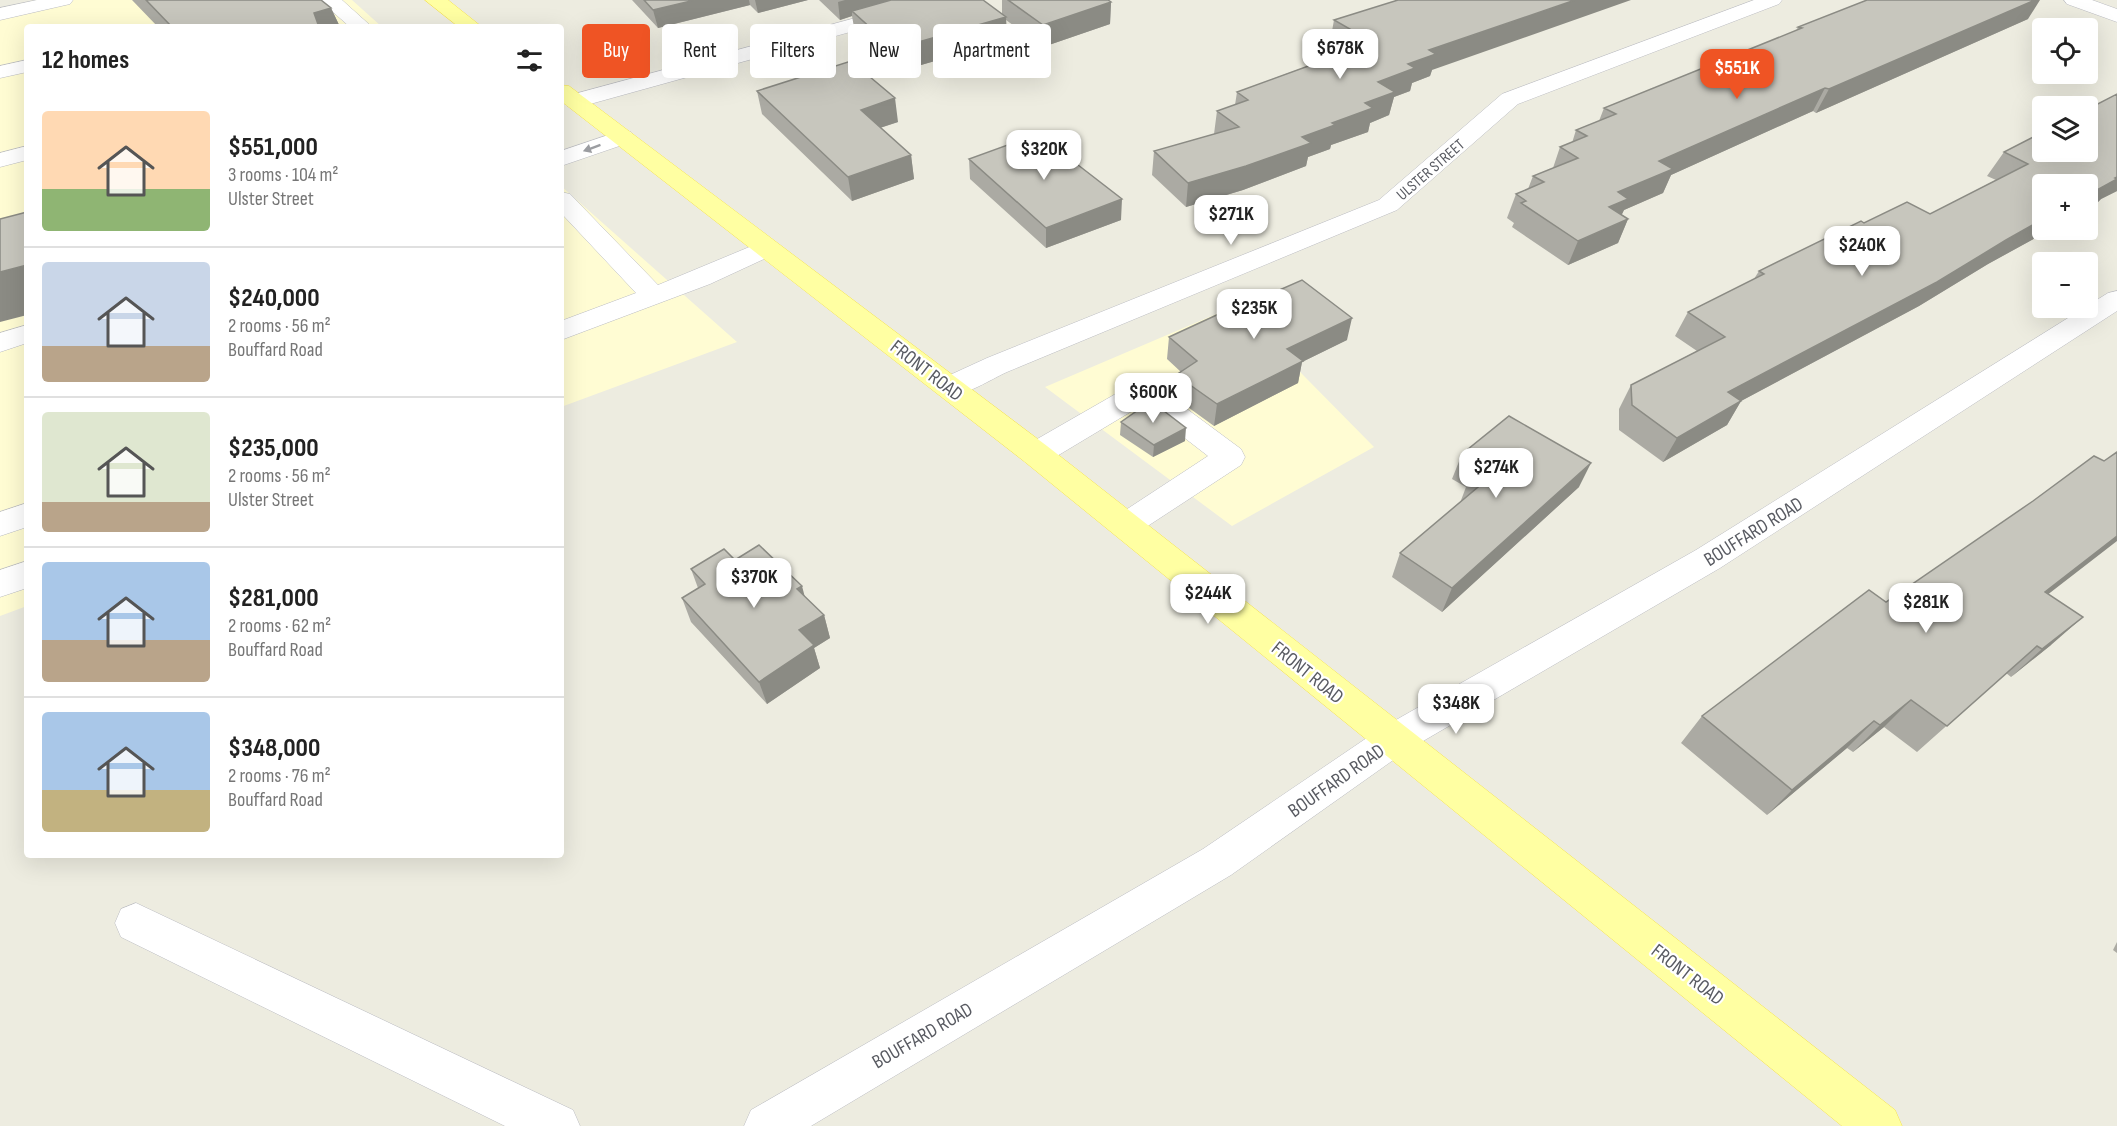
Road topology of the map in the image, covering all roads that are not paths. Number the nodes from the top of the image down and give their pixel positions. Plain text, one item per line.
1 (63, 0) edge
2 (323, 0) edge
3 (330, 0) edge
4 (435, 0) edge
5 (944, 0) edge
6 (1772, 0) edge
7 (2074, 0) edge
8 (0, 14) edge
9 (2117, 16) edge
10 (216, 24) edge
11 (358, 24) edge
12 (468, 24) edge
13 (24, 67) edge
14 (0, 72) edge
15 (568, 96) edge
16 (623, 137) junction
17 (24, 154) edge
18 (564, 158) edge
19 (0, 160) edge
20 (564, 202) edge
21 (768, 248) junction
22 (653, 296) junction
23 (2117, 299) edge
24 (564, 330) edge
25 (24, 335) edge
26 (0, 343) edge
27 (949, 387) junction
28 (1036, 454) junction
29 (24, 516) edge
30 (0, 524) edge
31 (1125, 525) junction
32 (24, 575) edge
33 (0, 584) edge
34 (1393, 740) junction
35 (136, 923) dead end
36 (557, 1126) edge
37 (767, 1126) edge
38 (1879, 1126) edge

1 - 8 street
2 - 10 street
3 - 11 street
4 - 12 main road
5 - 15 street
6 - 27 street, ULSTER STREET
7 - 9 street
13 - 14 street
15 - 16 main road, FRONT ROAD
16 -> 18 street
16 - 21 main road, FRONT ROAD
17 - 19 street
20 - 22 street
21 - 22 street
21 - 27 main road, FRONT ROAD
22 - 24 street
23 - 34 street, BOUFFARD ROAD
25 - 26 street
27 - 28 main road, FRONT ROAD
28 - 31 main road, FRONT ROAD
28 - 31 street
29 - 30 street
31 - 34 main road, FRONT ROAD
32 - 33 street
34 - 37 street, BOUFFARD ROAD
34 - 38 main road, FRONT ROAD
35 - 36 street

